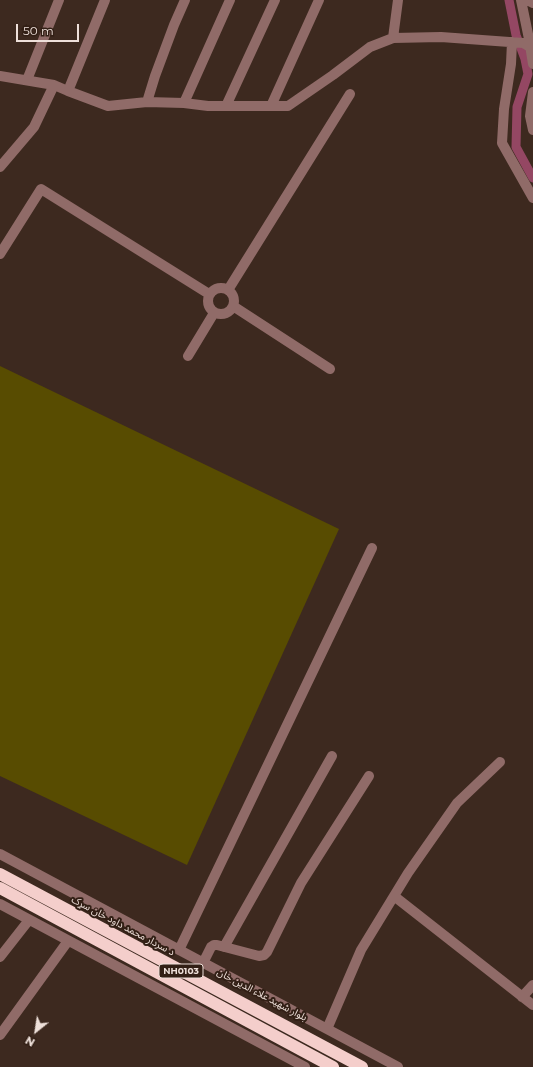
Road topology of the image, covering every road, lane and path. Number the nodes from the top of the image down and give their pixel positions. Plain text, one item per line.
1 (59, 0) edge
2 (105, 0) edge
3 (185, 0) edge
4 (230, 0) edge
5 (275, 0) edge
6 (319, 0) edge
7 (398, 0) edge
8 (520, 0) edge
9 (527, 0) edge
10 (533, 4) edge
11 (393, 38) junction
12 (512, 42) junction
13 (527, 45) junction
14 (533, 64) edge
15 (0, 76) edge
16 (27, 80) junction
17 (54, 84) junction
18 (68, 91) junction
19 (533, 92) edge
20 (350, 94) dead end
21 (147, 102) junction
22 (184, 103) junction
23 (226, 106) junction
24 (271, 106) junction
25 (532, 112) edge
26 (533, 130) edge
27 (0, 168) edge
28 (533, 198) edge
29 (0, 254) edge
30 (228, 290) junction
31 (209, 294) junction
32 (233, 306) junction
33 (214, 313) junction
34 (188, 356) dead end
35 (330, 369) dead end
36 (372, 548) dead end
37 (332, 756) dead end
38 (500, 762) dead end
39 (369, 776) dead end
40 (0, 854) edge
41 (0, 874) edge
42 (0, 888) edge
43 (394, 896) junction
44 (0, 904) edge
45 (29, 920) junction
46 (68, 941) junction
47 (224, 947) junction
48 (179, 950) junction
49 (0, 957) edge
50 (203, 963) junction
51 (172, 966) junction
52 (167, 978) junction
53 (533, 985) edge
54 (522, 997) junction
55 (533, 1005) edge
56 (327, 1029) junction
57 (0, 1035) edge
58 (305, 1067) edge
59 (333, 1067) edge
60 (362, 1067) edge
61 (398, 1067) edge

1 - 16 street
2 - 18 street
3 - 21 street
4 - 22 street
5 - 23 street
6 - 24 street
7 - 11 street
8 - 13 street
9 - 10 street
11 - 12 street
11 - 24 street
12 - 13 street
12 - 28 street
13 - 14 street
15 - 16 street
16 - 17 street
17 - 18 street
17 - 27 street
18 - 21 street
19 - 25 street
20 - 30 street
21 - 22 street
22 - 23 street
23 - 24 street
25 - 26 street
29 - 31 street
30 - 31 street
30 - 32 street
31 - 33 street
32 - 33 street
32 - 35 street
33 - 34 street
36 - 48 street
37 - 47 street
38 - 43 street
39 - 47 street
40 - 48 street, بلوار شهید علاء الدین خان
41 - 51 highway, د سردار محمد داود خان سړک / NH0103
42 - 52 highway, NH0103
43 - 54 street
43 - 56 street
44 - 45 street
45 - 46 street
45 - 49 street
46 - 57 street
46 - 58 street
47 - 50 street
48 - 50 street, بلوار شهید علاء الدین خان
50 - 56 street, بلوار شهید علاء الدین خان
51 - 52 highway
51 - 60 highway, د سردار محمد داود خان سړک / NH0103
52 - 59 highway, NH0103
53 - 54 street
54 - 55 street
56 - 61 street, بلوار شهید علاء الدین خان

